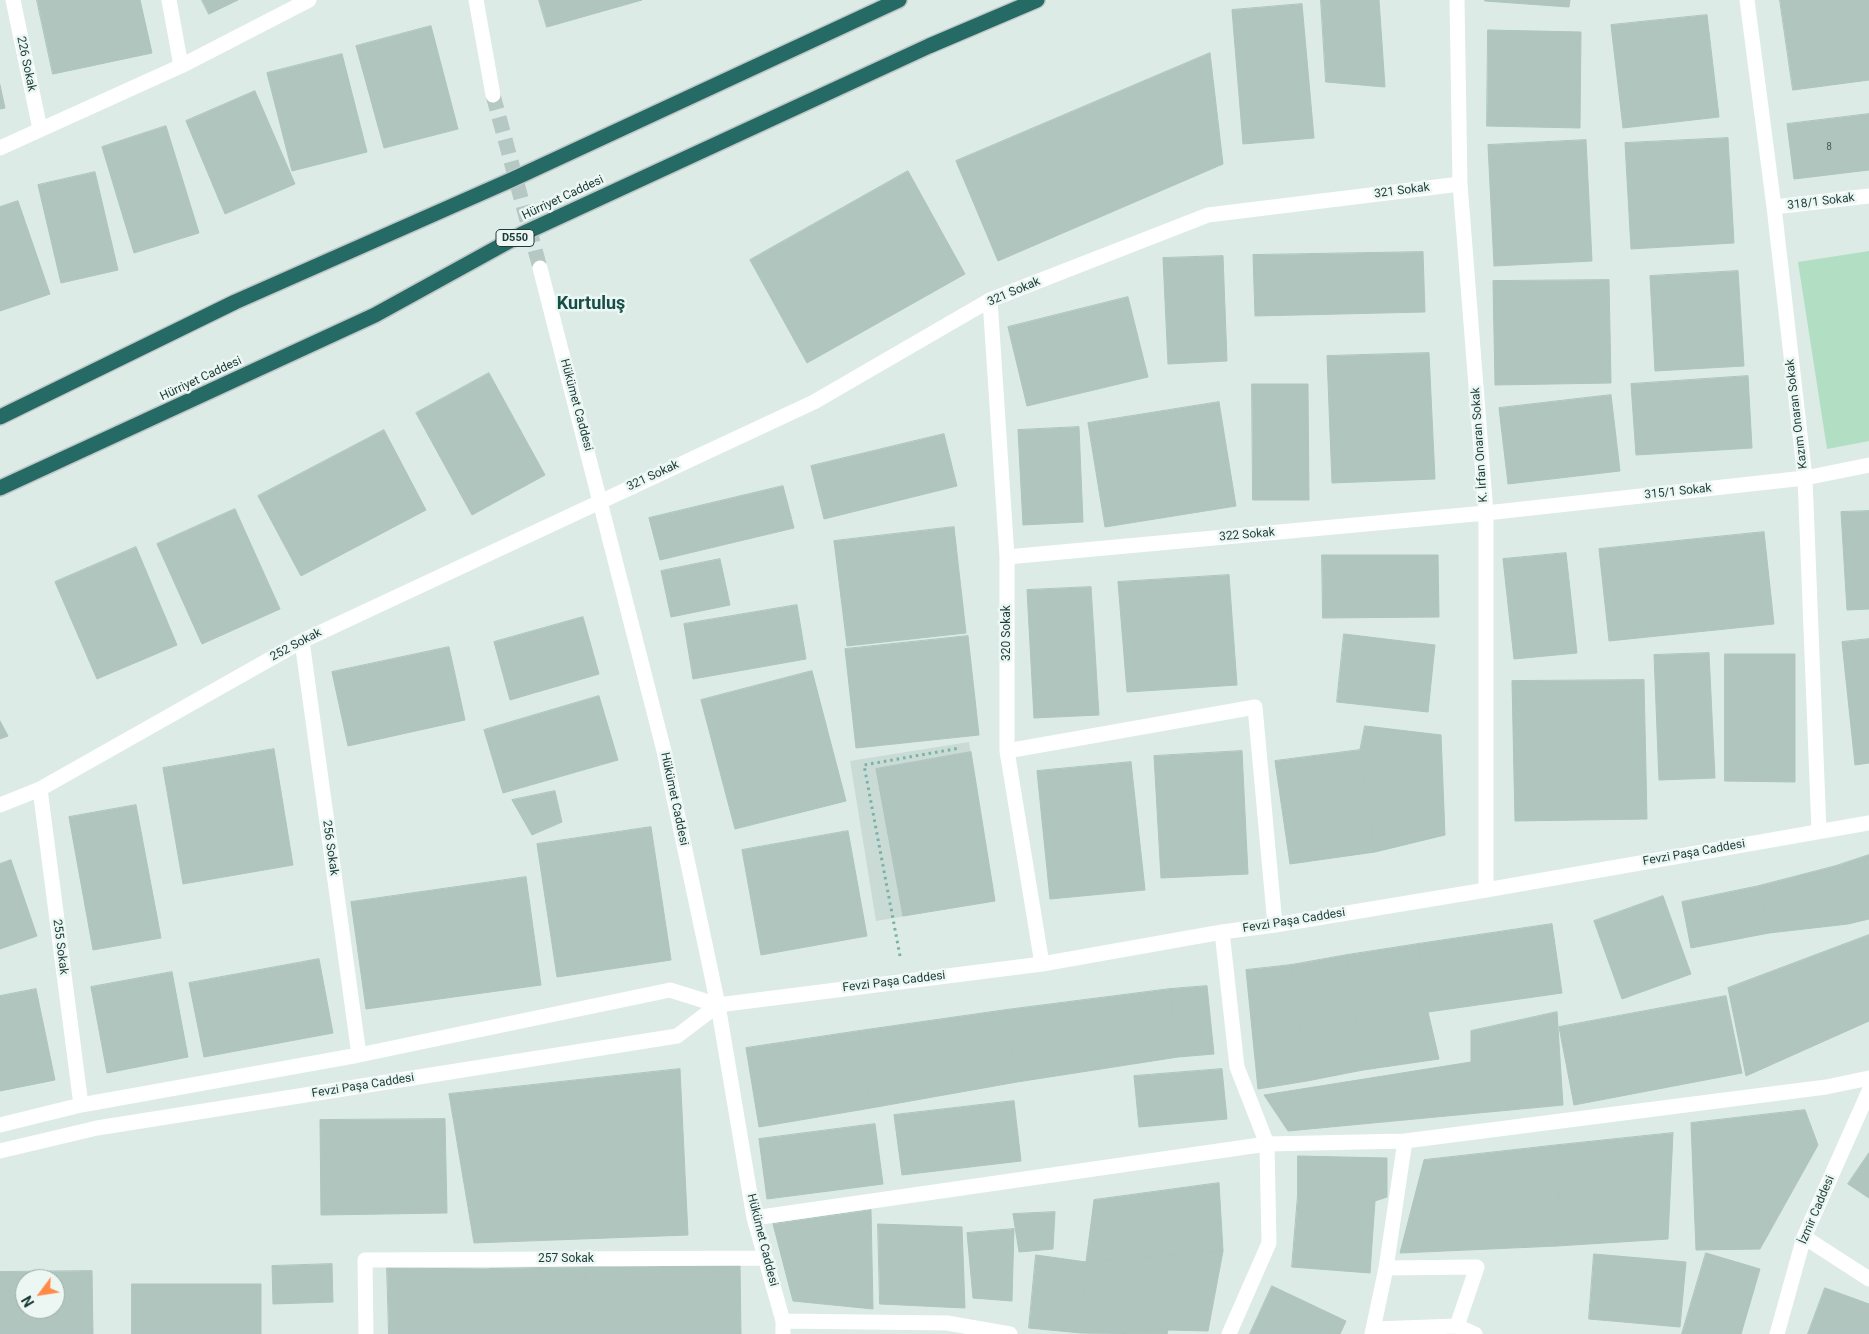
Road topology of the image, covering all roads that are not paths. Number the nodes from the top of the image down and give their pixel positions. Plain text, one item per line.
1 (13, 0) edge
2 (169, 0) edge
3 (309, 0) edge
4 (476, 0) edge
5 (899, 0) edge
6 (1036, 0) edge
7 (1457, 0) edge
8 (1747, 0) edge
9 (181, 66) junction
10 (493, 95) tunnel mouth
11 (40, 129) junction
12 (0, 148) edge
13 (1460, 184) junction
14 (1869, 196) edge
15 (1774, 207) junction
16 (540, 268) tunnel mouth
17 (990, 300) junction
18 (0, 417) edge
19 (1869, 465) edge
20 (1804, 478) junction
21 (0, 488) edge
22 (601, 500) junction
23 (1486, 514) junction
24 (1007, 557) junction
25 (302, 641) junction
26 (1007, 751) junction
27 (40, 789) junction
28 (0, 805) edge
29 (1869, 823) edge
30 (1819, 831) junction
31 (1486, 890) junction
32 (1275, 925) junction
33 (1222, 932) junction
34 (1042, 964) junction
35 (718, 1005) junction
36 (359, 1055) junction
37 (1869, 1078) edge
38 (1869, 1091) edge
39 (81, 1105) junction
40 (0, 1125) edge
41 (1404, 1141) junction
42 (1267, 1144) junction
43 (0, 1151) edge
44 (754, 1218) junction
45 (1804, 1237) junction
46 (766, 1258) junction
47 (1386, 1268) junction
48 (1869, 1279) edge
49 (1457, 1326) junction
50 (783, 1328) edge
51 (1373, 1331) edge
52 (366, 1334) edge
53 (1010, 1334) edge
54 (1229, 1334) edge
55 (1476, 1334) edge
56 (1776, 1334) edge

1 - 11 street, 226 Sokak
2 - 9 street
3 - 9 street
4 - 10 street
5 - 18 highway
6 - 21 highway, Hürriyet Caddesi / D550
7 - 13 street, K. İrfan Onaran Sokak
8 - 15 street, Kazım Onaran Sokak
9 - 11 street
11 - 12 street
13 - 17 street, 321 Sokak
13 - 23 street, K. İrfan Onaran Sokak
14 - 15 street, 318/1 Sokak
15 - 20 street, Kazım Onaran Sokak
16 - 22 street, Hükümet Caddesi
17 - 22 street, 321 Sokak
17 - 24 street, 320 Sokak
19 - 20 street, 315/1 Sokak
20 - 23 street, 315/1 Sokak
20 - 30 street, Kazım Onaran Sokak
22 - 25 street, 252 Sokak
22 - 35 street, Hükümet Caddesi
23 - 24 street, 322 Sokak
23 - 31 street, K. İrfan Onaran Sokak
24 - 26 street, 320 Sokak
25 - 27 street, 252 Sokak
25 - 36 street, 256 Sokak
26 - 32 street
26 - 34 street, 320 Sokak
27 - 28 street, 252 Sokak
27 - 39 street, 255 Sokak
29 - 30 street, Fevzi Paşa Caddesi
30 - 31 street, Fevzi Paşa Caddesi
31 - 32 street, Fevzi Paşa Caddesi
32 - 33 street, Fevzi Paşa Caddesi
33 - 34 street, Fevzi Paşa Caddesi
33 - 42 street
34 - 35 street, Fevzi Paşa Caddesi
35 - 36 street, Fevzi Paşa Caddesi
35 - 43 street, Fevzi Paşa Caddesi
35 - 44 street, Hükümet Caddesi
36 - 39 street, Fevzi Paşa Caddesi
37 - 41 street
38 - 45 street, İzmir Caddesi
39 - 40 street, Fevzi Paşa Caddesi
41 - 42 street
41 - 47 street
42 - 44 street
42 - 54 street
44 - 46 street, Hükümet Caddesi
45 - 48 street
45 - 56 street, İzmir Caddesi
46 - 50 street, Hükümet Caddesi
46 - 52 street, 257 Sokak
47 - 49 street
47 - 51 street
49 - 51 street
49 - 55 street
50 - 53 street

